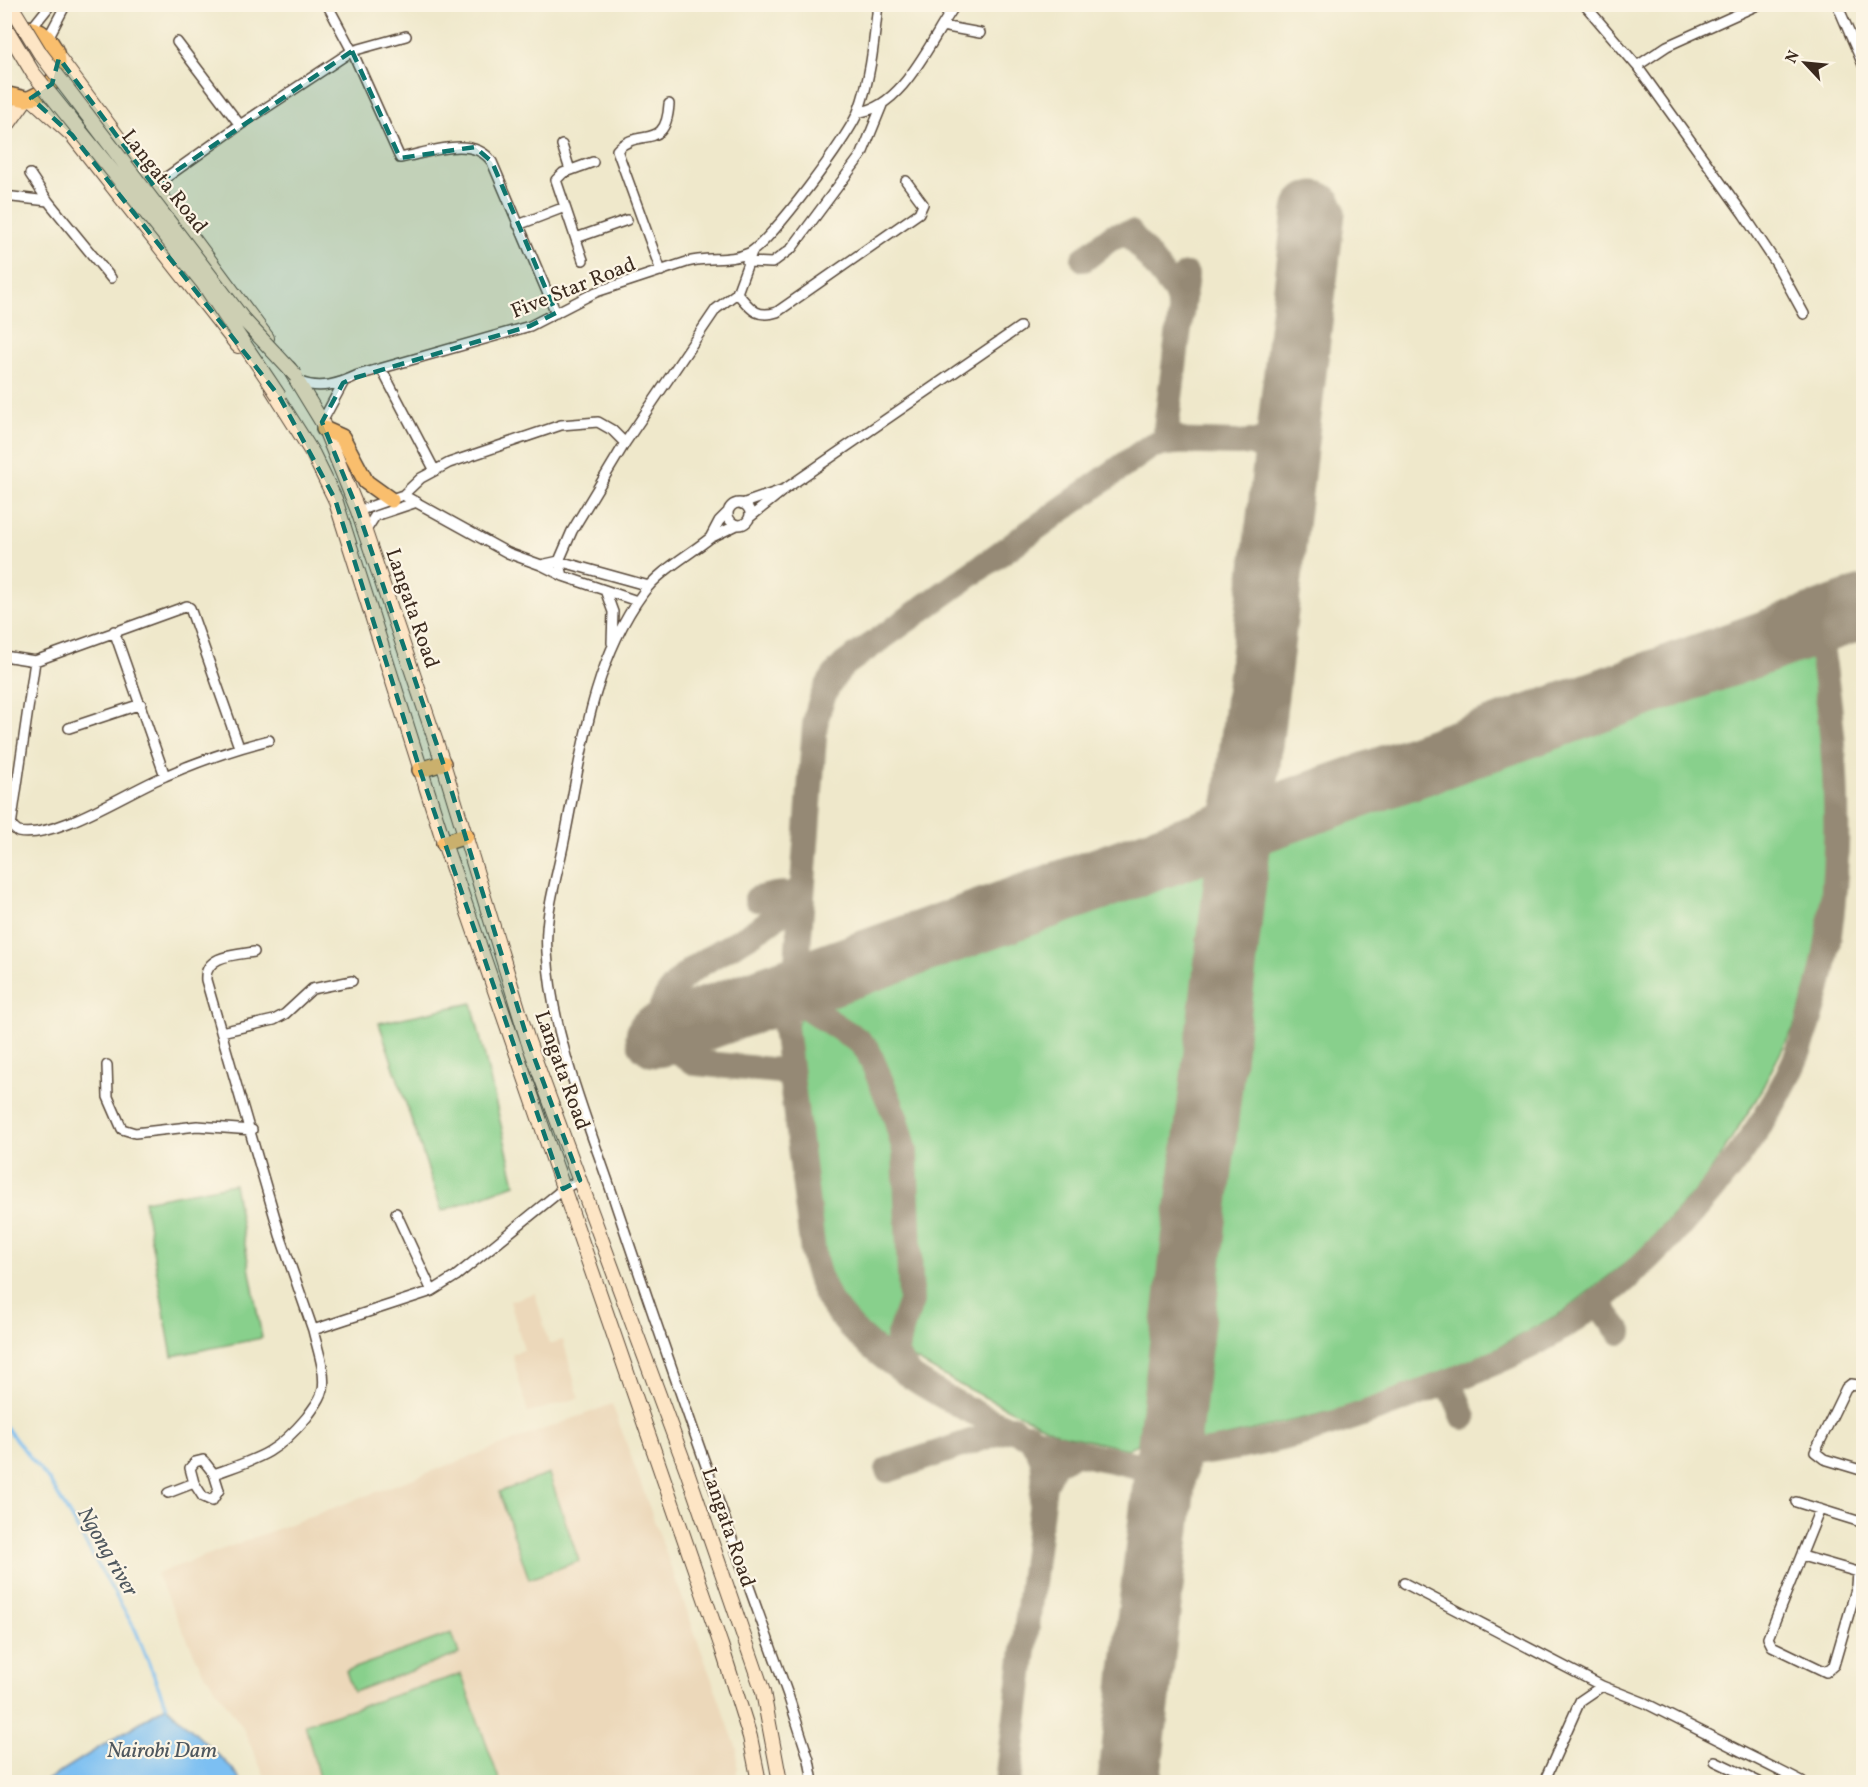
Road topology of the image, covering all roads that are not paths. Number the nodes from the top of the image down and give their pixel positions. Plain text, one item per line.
1 (10, 4) edge
2 (18, 4) edge
3 (51, 4) edge
4 (66, 4) edge
5 (327, 4) edge
6 (878, 4) edge
7 (956, 4) edge
8 (1584, 4) edge
9 (1760, 4) edge
10 (1837, 4) edge
11 (4, 25) edge
12 (942, 26) junction
13 (29, 28) junction
14 (980, 33) dead end
15 (4, 34) edge
16 (405, 36) dead end
17 (48, 38) junction
18 (177, 42) dead end
19 (352, 51) junction
20 (58, 58) junction
21 (1637, 66) junction
22 (1863, 67) edge
23 (4, 94) edge
24 (28, 99) junction
25 (669, 105) dead end
26 (882, 105) junction
27 (858, 112) junction
28 (240, 125) junction
29 (4, 130) edge
30 (562, 145) dead end
31 (593, 162) dead end
32 (570, 170) junction
33 (30, 174) dead end
34 (906, 182) dead end
35 (154, 186) junction
36 (4, 196) edge
37 (48, 201) junction
38 (565, 207) junction
39 (627, 220) dead end
40 (518, 225) junction
41 (576, 238) junction
42 (752, 252) junction
43 (583, 260) dead end
44 (747, 262) junction
45 (661, 271) junction
46 (111, 278) dead end
47 (737, 293) junction
48 (556, 313) junction
49 (1804, 314) dead end
50 (1020, 327) dead end
51 (382, 370) junction
52 (298, 379) junction
53 (343, 383) junction
54 (279, 396) junction
55 (323, 425) junction
56 (625, 443) junction
57 (434, 469) junction
58 (785, 489) junction
59 (397, 497) junction
60 (417, 502) junction
61 (742, 504) junction
62 (358, 511) junction
63 (728, 512) junction
64 (749, 518) junction
65 (737, 525) junction
66 (365, 534) junction
67 (710, 538) junction
68 (560, 561) junction
69 (541, 565) junction
70 (562, 576) junction
71 (649, 586) junction
72 (605, 590) junction
73 (637, 601) junction
74 (114, 631) junction
75 (612, 646) junction
76 (4, 656) edge
77 (35, 661) junction
78 (141, 704) junction
79 (69, 728) dead end
80 (269, 740) dead end
81 (239, 747) junction
82 (443, 763) junction
83 (420, 770) junction
84 (165, 776) junction
85 (466, 836) junction
86 (444, 843) junction
87 (254, 952) dead end
88 (352, 981) dead end
89 (221, 1032) junction
90 (107, 1065) dead end
91 (252, 1130) junction
92 (580, 1180) junction
93 (563, 1190) junction
94 (396, 1213) dead end
95 (432, 1291) junction
96 (313, 1330) junction
97 (1863, 1386) edge
98 (1863, 1471) edge
99 (214, 1474) junction
100 (194, 1483) junction
101 (168, 1493) dead end
102 (1796, 1502) dead end
103 (1820, 1509) junction
104 (1863, 1522) edge
105 (1802, 1556) junction
106 (1861, 1573) edge
107 (1404, 1583) dead end
108 (1602, 1686) junction
109 (1715, 1761) dead end
110 (759, 1782) edge
111 (780, 1782) edge
112 (813, 1782) edge
113 (1544, 1782) edge
114 (1759, 1782) edge
115 (1800, 1782) edge

1 - 52 main road, Langata Road, bridge
2 - 13 main road
3 - 13 street
4 - 17 street
5 - 19 street
6 - 27 street
7 - 12 street
8 - 21 street
9 - 21 street
10 - 22 street
11 - 54 main road, Langata Road, bridge
12 - 14 street
12 - 26 street
13 - 15 main road
13 - 17 main road
16 - 19 street
17 - 20 main road
18 - 28 street
19 - 28 street
19 - 40 street
20 - 24 main road
20 - 35 main road, Langata Road
21 - 49 street
23 - 24 main road
24 - 29 main road
24 - 54 main road, Langata Road
25 - 45 street
26 - 27 street
26 - 44 street
27 - 42 street
28 - 35 street
30 - 32 street
31 - 32 street
32 - 38 street
33 - 37 street
34 - 47 street
35 - 52 main road, Langata Road
36 - 37 street
37 - 46 street
38 - 40 street
38 - 41 street
39 - 41 street
40 - 48 street
41 - 43 street
42 - 44 street
42 - 45 street, Five Star Road
44 - 47 street
45 - 48 street, Five Star Road
47 - 56 street
48 - 51 street, Five Star Road
50 - 58 street
51 - 53 street, Five Star Road
51 - 57 street
52 - 53 street, Five Star Road
52 - 55 main road, Langata Road
53 - 55 street
54 - 83 main road, Langata Road
55 - 59 main road
55 - 62 main road, Langata Road
56 - 57 street
56 - 68 street
57 - 59 street
58 - 61 street
58 - 64 street
59 - 60 street
59 - 62 street
60 - 66 street
60 - 69 street
61 - 63 street
61 - 64 street
62 - 66 main road, Langata Road
63 - 65 street
63 - 67 street
64 - 65 street
65 - 67 street
66 - 82 main road, Langata Road
67 - 71 street
68 - 69 street
68 - 70 street
68 - 71 street
69 - 70 street
70 - 72 street
71 - 73 street
72 - 73 street
72 - 75 street
73 - 75 street
74 - 77 street
74 - 78 street
74 - 81 street
75 - 112 street
76 - 77 street
77 - 84 street
78 - 79 street
78 - 84 street
80 - 81 street
81 - 84 street
82 - 83 main road
82 - 85 main road, Langata Road
83 - 86 main road, Langata Road
85 - 86 main road
85 - 92 main road, Langata Road
86 - 93 main road, Langata Road
87 - 89 street
88 - 89 street
89 - 91 street
90 - 91 street
91 - 96 street
92 - 93 street
92 - 111 main road, Langata Road
93 - 95 street
93 - 110 main road, Langata Road
94 - 95 street
95 - 96 street
96 - 99 street
97 - 98 street
99 - 100 street
99 - 100 street
100 - 101 street
102 - 103 street
103 - 104 street
103 - 105 street
105 - 106 street
105 - 106 street
107 - 108 street
108 - 113 street
108 - 115 street
109 - 114 street

